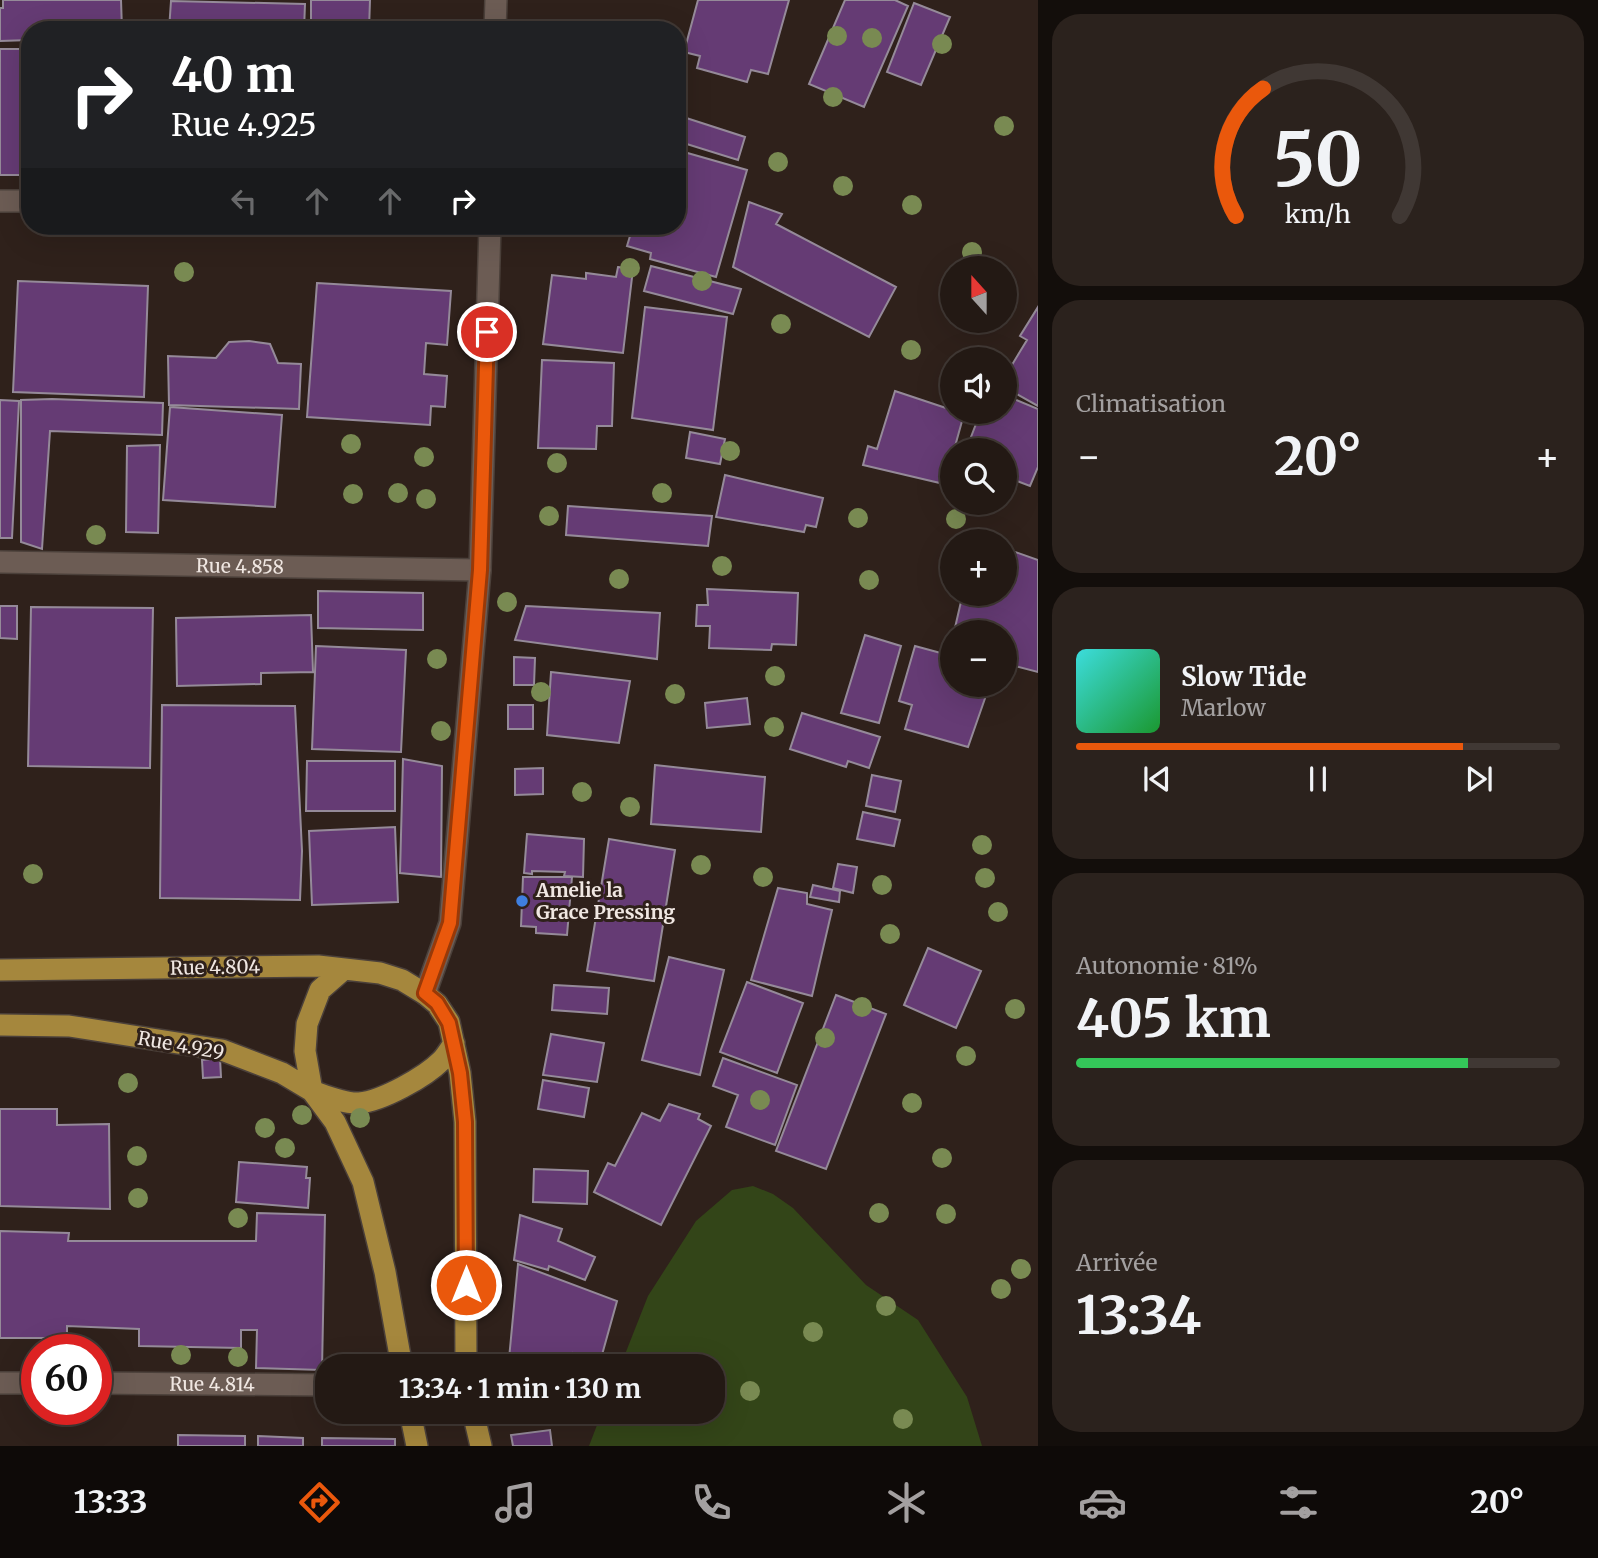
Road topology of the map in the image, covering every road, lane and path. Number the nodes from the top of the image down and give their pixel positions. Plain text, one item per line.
1 (496, 0) edge
2 (495, 21) edge
3 (0, 201) edge
4 (21, 201) edge
5 (490, 235) edge
6 (0, 562) edge
7 (480, 570) junction
8 (344, 969) junction
9 (0, 970) edge
10 (425, 993) junction
11 (0, 1025) edge
12 (454, 1044) junction
13 (312, 1091) junction
14 (400, 1354) edge
15 (466, 1354) edge
16 (0, 1383) edge
17 (21, 1383) edge
18 (112, 1383) edge
19 (315, 1385) edge
20 (412, 1424) edge
21 (476, 1424) edge
22 (417, 1446) edge
23 (481, 1446) edge

1 - 2 street
3 - 4 street
5 - 7 street
6 - 7 street, Rue 4.858
7 - 10 street
8 - 9 main road, Rue 4.804
8 - 10 main road, Rue 4.804
8 - 13 main road
10 - 12 main road
11 - 13 main road, Rue 4.929
12 - 13 main road
12 - 15 main road
13 - 14 main road, Rue 4.929
16 - 17 street
18 - 19 street, Rue 4.814
20 - 22 main road
21 - 23 main road

